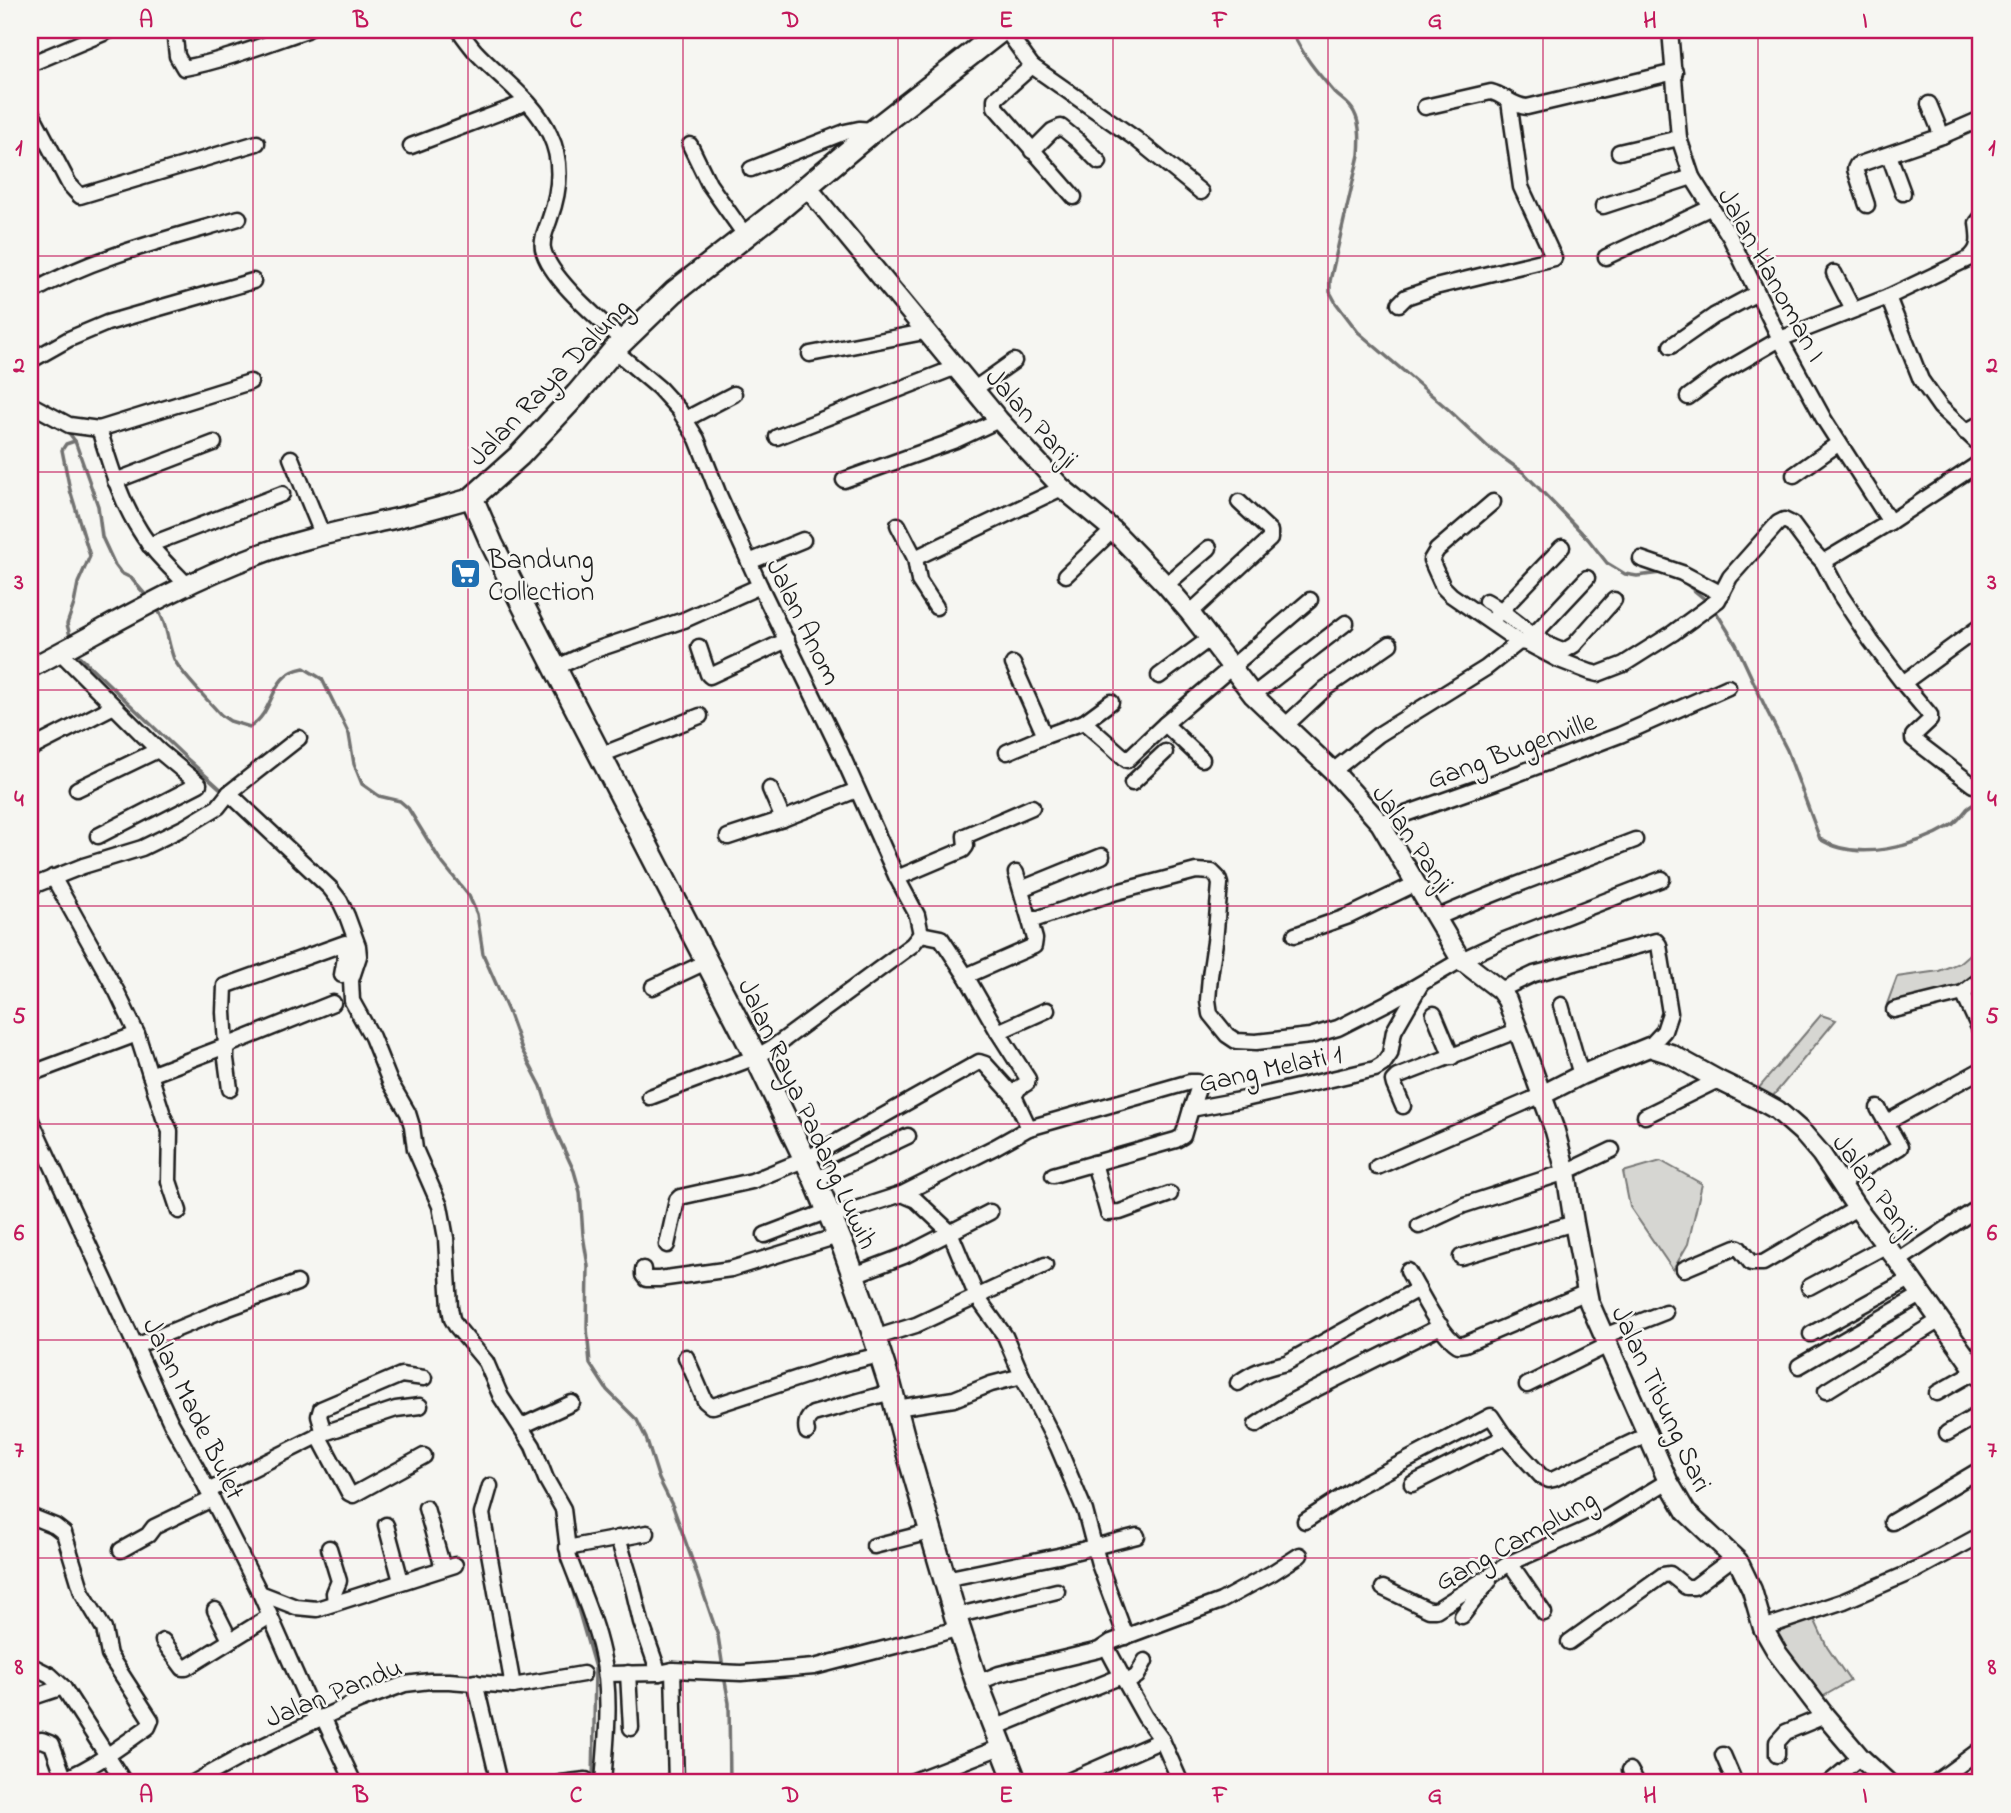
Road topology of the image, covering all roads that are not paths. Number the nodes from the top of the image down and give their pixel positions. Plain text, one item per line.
1 (111, 30) edge
2 (174, 30) edge
3 (307, 30) edge
4 (459, 30) edge
5 (1004, 30) edge
6 (1670, 30) edge
7 (30, 64) edge
8 (1032, 66) junction
9 (1675, 72) junction
10 (1509, 101) junction
11 (527, 102) junction
12 (1929, 104) dead end
13 (1424, 107) dead end
14 (30, 110) edge
15 (1981, 119) edge
16 (874, 130) junction
17 (1942, 136) junction
18 (1679, 138) junction
19 (257, 143) dead end
20 (690, 145) dead end
21 (411, 146) dead end
22 (1032, 151) junction
23 (1619, 152) dead end
24 (1889, 155) junction
25 (1099, 162) dead end
26 (751, 169) dead end
27 (1692, 177) junction
28 (807, 187) junction
29 (1201, 192) dead end
30 (1903, 193) dead end
31 (1074, 197) dead end
32 (1867, 205) dead end
33 (1603, 206) dead end
34 (1712, 207) junction
35 (239, 218) dead end
36 (1981, 218) edge
37 (745, 235) junction
38 (1606, 257) dead end
39 (1834, 273) dead end
40 (253, 281) dead end
41 (30, 293) edge
42 (1757, 293) junction
43 (1888, 297) junction
44 (1399, 304) dead end
45 (1853, 310) junction
46 (924, 332) junction
47 (1780, 339) junction
48 (618, 345) junction
49 (1671, 345) dead end
50 (810, 354) dead end
51 (30, 361) edge
52 (1014, 361) dead end
53 (954, 368) junction
54 (250, 382) dead end
55 (973, 390) junction
56 (734, 394) dead end
57 (1688, 397) dead end
58 (30, 404) edge
59 (686, 419) junction
60 (999, 420) junction
61 (1981, 423) edge
62 (99, 429) junction
63 (1965, 432) junction
64 (777, 437) dead end
65 (214, 443) dead end
66 (1839, 443) junction
67 (1981, 446) edge
68 (291, 458) dead end
69 (1981, 461) edge
70 (1794, 475) dead end
71 (844, 480) dead end
72 (115, 481) junction
73 (1062, 488) junction
74 (282, 494) dead end
75 (472, 498) junction
76 (1239, 502) dead end
77 (1493, 502) dead end
78 (1890, 522) junction
79 (898, 525) dead end
80 (1113, 530) junction
81 (323, 536) junction
82 (803, 540) dead end
83 (149, 545) junction
84 (1562, 547) dead end
85 (1209, 548) dead end
86 (915, 558) junction
87 (1641, 559) dead end
88 (749, 562) junction
89 (1823, 562) junction
90 (1066, 575) dead end
91 (1587, 578) dead end
92 (187, 585) junction
93 (1166, 585) junction
94 (760, 586) junction
95 (1720, 597) junction
96 (1310, 600) dead end
97 (1614, 600) dead end
98 (1486, 601) dead end
99 (936, 607) dead end
100 (1502, 610) junction
101 (1190, 613) junction
102 (1490, 622) junction
103 (1346, 623) dead end
104 (1981, 626) edge
105 (1209, 639) junction
106 (787, 640) junction
107 (1527, 640) junction
108 (1390, 644) dead end
109 (699, 647) dead end
110 (60, 652) junction
111 (1013, 664) dead end
112 (30, 667) edge
113 (1230, 667) junction
114 (555, 668) junction
115 (1159, 676) dead end
116 (1903, 683) junction
117 (1728, 687) dead end
118 (1253, 695) junction
119 (1111, 702) dead end
120 (114, 706) junction
121 (700, 716) dead end
122 (1084, 722) junction
123 (1165, 724) junction
124 (1286, 725) junction
125 (1045, 736) junction
126 (299, 738) dead end
127 (30, 749) edge
128 (158, 750) junction
129 (1007, 752) dead end
130 (1165, 752) dead end
131 (601, 755) junction
132 (1202, 759) dead end
133 (1127, 760) junction
134 (1333, 771) junction
135 (1973, 785) dead end
136 (77, 789) dead end
137 (770, 789) dead end
138 (857, 790) junction
139 (229, 793) junction
140 (1032, 807) dead end
141 (783, 819) junction
142 (1380, 824) junction
143 (98, 836) dead end
144 (728, 837) dead end
145 (1635, 840) dead end
146 (1102, 856) dead end
147 (1016, 873) dead end
148 (53, 877) junction
149 (897, 878) junction
150 (1662, 879) dead end
151 (1415, 884) junction
152 (30, 887) edge
153 (1021, 889) junction
154 (1436, 918) junction
155 (1030, 921) junction
156 (921, 934) junction
157 (1295, 935) dead end
158 (1461, 960) junction
159 (706, 962) junction
160 (342, 975) dead end
161 (966, 976) junction
162 (1981, 979) edge
163 (1423, 980) junction
164 (653, 986) dead end
165 (1500, 990) junction
166 (1963, 993) junction
167 (333, 1003) dead end
168 (1561, 1005) dead end
169 (1047, 1010) dead end
170 (1894, 1010) dead end
171 (1434, 1014) dead end
172 (1519, 1030) junction
173 (998, 1032) junction
174 (1981, 1032) edge
175 (137, 1034) junction
176 (226, 1046) junction
177 (1649, 1047) junction
178 (756, 1057) junction
179 (1452, 1057) junction
180 (1981, 1070) edge
181 (30, 1073) edge
182 (150, 1075) junction
183 (1581, 1075) junction
184 (1718, 1080) junction
185 (230, 1089) dead end
186 (1542, 1095) junction
187 (1014, 1096) junction
188 (650, 1097) dead end
189 (1403, 1106) dead end
190 (1878, 1108) dead end
191 (1191, 1109) junction
192 (1646, 1116) dead end
193 (30, 1118) edge
194 (1887, 1122) junction
195 (1029, 1128) junction
196 (908, 1136) dead end
197 (1612, 1150) dead end
198 (806, 1159) junction
199 (1094, 1163) junction
200 (1377, 1167) dead end
201 (1566, 1171) junction
202 (1054, 1175) dead end
203 (815, 1180) junction
204 (1840, 1184) junction
205 (902, 1194) junction
206 (1170, 1194) dead end
207 (1981, 1206) edge
208 (1857, 1208) junction
209 (179, 1211) dead end
210 (990, 1212) dead end
211 (832, 1221) junction
212 (1574, 1223) junction
213 (1419, 1226) dead end
214 (950, 1232) junction
215 (765, 1235) dead end
216 (667, 1245) dead end
217 (1887, 1245) junction
218 (1461, 1257) dead end
219 (1898, 1261) junction
220 (1045, 1265) dead end
221 (643, 1269) dead end
222 (1684, 1269) dead end
223 (1408, 1271) dead end
224 (853, 1275) junction
225 (1910, 1279) junction
226 (297, 1283) dead end
227 (1808, 1287) dead end
228 (1418, 1289) junction
229 (1587, 1292) junction
230 (1921, 1295) junction
231 (977, 1297) junction
232 (1665, 1312) dead end
233 (1940, 1320) junction
234 (1441, 1326) junction
235 (1811, 1334) dead end
236 (1606, 1340) junction
237 (136, 1346) junction
238 (877, 1347) junction
239 (685, 1357) dead end
240 (1799, 1366) dead end
241 (1979, 1374) edge
242 (1022, 1377) junction
243 (424, 1378) dead end
244 (1238, 1383) dead end
245 (1527, 1385) dead end
246 (1826, 1391) dead end
247 (1937, 1393) dead end
248 (893, 1400) junction
249 (572, 1403) dead end
250 (420, 1406) dead end
251 (1981, 1413) edge
252 (1256, 1425) dead end
253 (522, 1426) junction
254 (807, 1432) dead end
255 (1947, 1433) dead end
256 (321, 1434) junction
257 (1649, 1434) junction
258 (1505, 1437) junction
259 (425, 1456) dead end
260 (1981, 1469) edge
261 (1668, 1481) junction
262 (1412, 1484) dead end
263 (490, 1486) dead end
264 (210, 1495) junction
265 (426, 1508) dead end
266 (30, 1516) edge
267 (1305, 1521) dead end
268 (1892, 1522) dead end
269 (386, 1525) dead end
270 (930, 1532) junction
271 (647, 1533) dead end
272 (1137, 1536) dead end
273 (1979, 1536) dead end
274 (618, 1538) junction
275 (874, 1546) dead end
276 (329, 1548) dead end
277 (567, 1548) junction
278 (1095, 1548) junction
279 (121, 1550) dead end
280 (1300, 1555) dead end
281 (1734, 1557) junction
282 (1504, 1567) junction
283 (945, 1579) junction
284 (401, 1581) junction
285 (1383, 1588) dead end
286 (1057, 1591) dead end
287 (260, 1593) junction
288 (335, 1603) junction
289 (215, 1609) dead end
290 (1544, 1613) dead end
291 (270, 1616) junction
292 (1462, 1616) dead end
293 (957, 1622) junction
294 (1763, 1628) junction
295 (1126, 1637) junction
296 (230, 1640) junction
297 (163, 1641) dead end
298 (1569, 1642) dead end
299 (1106, 1646) junction
300 (1145, 1661) dead end
301 (30, 1665) edge
302 (666, 1672) junction
303 (628, 1673) junction
304 (583, 1674) dead end
305 (606, 1674) junction
306 (1124, 1680) junction
307 (475, 1682) junction
308 (977, 1683) junction
309 (513, 1686) junction
310 (64, 1687) junction
311 (30, 1698) edge
312 (1825, 1716) junction
313 (320, 1718) junction
314 (631, 1728) dead end
315 (998, 1738) junction
316 (30, 1741) edge
317 (1162, 1741) junction
318 (1981, 1749) edge
319 (107, 1755) junction
320 (1723, 1755) dead end
321 (1777, 1755) dead end
322 (1860, 1757) junction
323 (1630, 1770) dead end
324 (586, 1780) dead end
325 (61, 1782) edge
326 (124, 1782) edge
327 (1884, 1782) edge
328 (193, 1783) edge
329 (354, 1783) edge
330 (499, 1783) edge
331 (561, 1783) edge
332 (603, 1783) edge
333 (676, 1783) edge
334 (908, 1783) edge
335 (1016, 1783) edge
336 (1064, 1783) edge
337 (1181, 1783) edge
338 (1637, 1783) edge
339 (1735, 1783) edge
340 (1829, 1783) edge
341 (1935, 1783) edge

1 - 7 street
2 - 3 street
4 - 11 street, Jalan Anom
5 - 8 street
5 - 16 main road, Jalan Raya Dalung
6 - 9 street, Jalan Hanoman I
8 - 22 street
8 - 29 street
9 - 10 street
9 - 18 street, Jalan Hanoman I
10 - 13 street
10 - 44 street
11 - 21 street
11 - 48 street, Jalan Anom
12 - 17 street
14 - 19 street
15 - 17 street
16 - 26 street
16 - 28 main road, Jalan Raya Dalung
17 - 24 street
18 - 23 street
18 - 27 street, Jalan Hanoman I
20 - 37 street
22 - 25 street
22 - 31 street
24 - 30 street
24 - 32 street
27 - 33 street
27 - 34 street, Jalan Hanoman I
28 - 37 main road, Jalan Raya Dalung
28 - 46 street, Jalan Panji
34 - 38 street
34 - 42 street, Jalan Hanoman I
35 - 41 street
36 - 43 street
37 - 48 main road, Jalan Raya Dalung
39 - 45 street
40 - 51 street
42 - 47 street, Jalan Hanoman I
42 - 49 street
43 - 45 street
43 - 63 street
45 - 47 street
46 - 50 street
46 - 53 street, Jalan Panji
47 - 57 street
47 - 66 street, Jalan Hanoman I
48 - 59 street, Jalan Anom
48 - 75 main road, Jalan Raya Dalung
52 - 55 street
53 - 55 street, Jalan Panji
53 - 64 street
54 - 62 street
55 - 60 street, Jalan Panji
56 - 59 street
58 - 62 street
59 - 88 street, Jalan Anom
60 - 71 street
60 - 73 street, Jalan Panji
61 - 63 street
62 - 72 street
63 - 67 street
65 - 72 street
66 - 70 street
66 - 78 street, Jalan Hanoman I
68 - 81 street
69 - 78 street
72 - 83 street
73 - 80 street, Jalan Panji
73 - 86 street
74 - 83 street
75 - 81 street, Jalan Raya Dalung
75 - 114 main road, Jalan Raya Padang Luwih
76 - 101 street
77 - 102 street
78 - 89 street
79 - 86 street
80 - 90 street
80 - 93 street, Jalan Panji
81 - 92 street, Jalan Raya Dalung
82 - 88 street
83 - 92 street
84 - 100 street
85 - 93 street
86 - 99 street
87 - 95 street
88 - 94 street, Jalan Anom
89 - 95 street
89 - 116 street
91 - 107 street
92 - 110 street, Jalan Raya Dalung
93 - 101 street, Jalan Panji
94 - 106 street, Jalan Anom
94 - 114 street
95 - 107 street
96 - 113 street
97 - 107 street
98 - 100 street
100 - 102 street
100 - 107 street
101 - 105 street, Jalan Panji
102 - 107 street
103 - 118 street
104 - 116 street
105 - 113 street, Jalan Panji
105 - 115 street
106 - 109 street
106 - 138 street, Jalan Anom
107 - 134 street
108 - 124 street
110 - 112 street, Jalan Raya Dalung
110 - 120 street
111 - 125 street
113 - 118 street, Jalan Panji
113 - 123 street
114 - 131 main road, Jalan Raya Padang Luwih
116 - 135 street
117 - 142 street, Gang Bugenville
118 - 124 street, Jalan Panji
119 - 122 street
120 - 127 street
120 - 128 street
121 - 131 street
122 - 125 street
122 - 133 street
123 - 132 street
123 - 133 street
124 - 134 street, Jalan Panji
125 - 129 street
126 - 139 street
128 - 136 street
128 - 143 street
130 - 133 street
131 - 159 main road, Jalan Raya Padang Luwih
134 - 142 street, Jalan Panji
137 - 141 street
138 - 141 street
138 - 149 street, Jalan Anom
139 - 148 street
139 - 253 street
140 - 149 street
141 - 144 street
142 - 151 street, Jalan Panji
145 - 154 street
146 - 153 street
147 - 153 street
148 - 152 street
148 - 175 street
149 - 156 street, Jalan Anom
150 - 158 street
151 - 154 street, Jalan Panji
151 - 157 street
153 - 155 street
154 - 158 street, Jalan Panji
155 - 161 street
155 - 163 street
156 - 161 street
156 - 178 street
158 - 163 street
158 - 165 street, Jalan Panji
159 - 164 street
159 - 178 main road, Jalan Raya Padang Luwih
160 - 176 street
161 - 173 street
162 - 166 street
163 - 191 street, Gang Melati 1
165 - 172 street, Jalan Panji
165 - 177 street
166 - 170 street
166 - 174 street
167 - 176 street
168 - 183 street
169 - 173 street
171 - 179 street
172 - 179 street
172 - 186 street, Jalan Panji
173 - 187 street
175 - 181 street
175 - 182 street
176 - 182 street
176 - 185 street
177 - 183 street
177 - 184 street, Jalan Panji
178 - 188 street
178 - 198 main road, Jalan Raya Padang Luwih
179 - 189 street
180 - 194 street
182 - 209 street
183 - 186 street
184 - 192 street
184 - 204 street, Jalan Panji
186 - 200 street
186 - 201 street, Jalan Tibung Sari
187 - 195 street
187 - 198 street
190 - 194 street
191 - 195 street, Gang Melati 1
191 - 199 street
193 - 237 street, Jalan Made Bulet
194 - 204 street
195 - 205 street
196 - 203 street
197 - 201 street
198 - 203 main road, Jalan Raya Padang Luwih
198 - 216 street
199 - 202 street
199 - 206 street
201 - 212 street, Jalan Tibung Sari
201 - 213 street
203 - 211 main road, Jalan Raya Padang Luwih
204 - 208 street, Jalan Panji
205 - 211 street
205 - 214 street
207 - 219 street
208 - 217 street, Jalan Panji
208 - 222 street
210 - 214 street
211 - 215 street
211 - 221 street
211 - 224 main road, Jalan Raya Padang Luwih
212 - 218 street
212 - 229 street, Jalan Tibung Sari
214 - 224 street
214 - 231 street
217 - 219 street, Jalan Panji
217 - 227 street
219 - 225 street, Jalan Panji
220 - 231 street
223 - 228 street
224 - 238 main road, Jalan Raya Padang Luwih
225 - 230 street, Jalan Panji
225 - 235 street
226 - 237 street
228 - 234 street
228 - 244 street
229 - 234 street
229 - 236 street, Jalan Tibung Sari
230 - 233 street, Jalan Panji
230 - 240 street
231 - 238 street
231 - 242 street
232 - 236 street
233 - 241 street, Jalan Panji
233 - 246 street
234 - 252 street
236 - 245 street
236 - 257 street, Jalan Tibung Sari
237 - 264 street, Jalan Made Bulet
238 - 239 street
238 - 248 main road, Jalan Raya Padang Luwih
241 - 247 street
242 - 248 street
242 - 278 street
243 - 256 street
248 - 254 street
248 - 270 main road, Jalan Raya Padang Luwih
249 - 253 street
250 - 256 street
251 - 255 street
253 - 277 street
256 - 259 street
256 - 264 street
257 - 258 street
257 - 261 street, Jalan Tibung Sari
258 - 262 street
258 - 267 street
260 - 268 street
261 - 281 street, Jalan Tibung Sari
261 - 282 street, Gang Camplung
263 - 309 street
264 - 279 street
264 - 287 street, Jalan Made Bulet
265 - 284 street
266 - 319 street
269 - 284 street
270 - 275 street
270 - 283 main road, Jalan Raya Padang Luwih
271 - 274 street
272 - 278 street
273 - 294 street
274 - 277 street
274 - 302 street
276 - 288 street
277 - 305 street
278 - 283 street
278 - 295 street
280 - 295 street
281 - 294 street, Jalan Tibung Sari
281 - 298 street
282 - 285 street, Gang Camplung
282 - 290 street
282 - 292 street
283 - 293 main road, Jalan Raya Padang Luwih
284 - 288 street
286 - 293 street
287 - 288 street
287 - 291 street, Jalan Made Bulet
289 - 296 street
291 - 296 street
291 - 313 street, Jalan Made Bulet
293 - 302 street
293 - 308 main road, Jalan Raya Padang Luwih
294 - 312 street, Jalan Tibung Sari
295 - 299 street
296 - 297 street
299 - 306 street
299 - 308 street
300 - 306 street
301 - 310 street
302 - 303 street
302 - 333 street
303 - 305 street
303 - 314 street
304 - 309 street, Jalan Pandu
305 - 332 street
306 - 315 street
306 - 317 street
307 - 309 street, Jalan Pandu
307 - 313 street, Jalan Pandu
307 - 330 street
308 - 315 main road, Jalan Raya Padang Luwih
310 - 311 street
310 - 319 street
312 - 321 street
312 - 322 street, Jalan Tibung Sari
313 - 328 street, Jalan Pandu
313 - 329 street, Jalan Made Bulet
315 - 334 street
315 - 335 main road, Jalan Raya Padang Luwih
316 - 325 street
317 - 336 street
317 - 337 street
318 - 341 street
319 - 325 street
319 - 326 street
320 - 339 street
322 - 327 street, Jalan Tibung Sari
322 - 340 street
323 - 338 street
324 - 331 street

